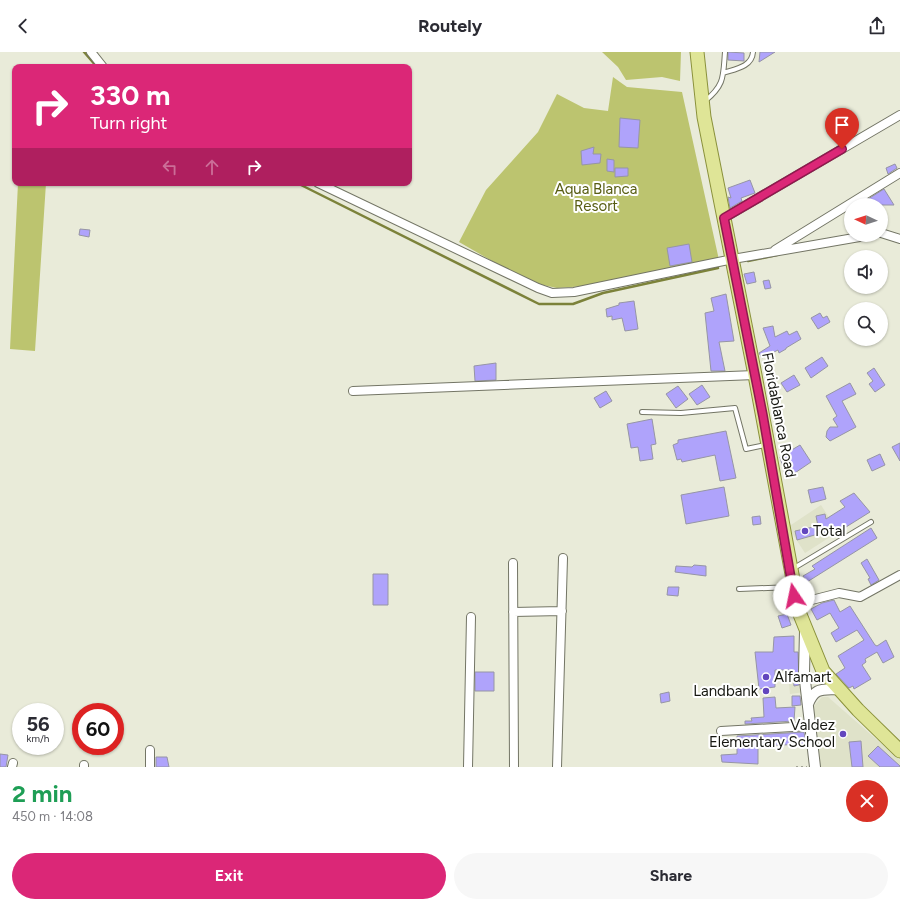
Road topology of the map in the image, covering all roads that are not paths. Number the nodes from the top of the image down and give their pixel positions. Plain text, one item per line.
1 (91, 52) edge
2 (696, 52) edge
3 (725, 52) edge
4 (753, 52) edge
5 (101, 64) edge
6 (724, 73) junction
7 (702, 104) junction
8 (900, 115) edge
9 (900, 173) edge
10 (324, 186) edge
11 (724, 218) junction
12 (888, 236) edge
13 (844, 240) edge
14 (900, 240) edge
15 (770, 252) junction
16 (733, 259) junction
17 (755, 374) junction
18 (353, 391) dead end
19 (642, 412) dead end
20 (768, 444) junction
21 (871, 522) dead end
22 (563, 558) dead end
23 (513, 563) dead end
24 (790, 570) junction
25 (900, 575) edge
26 (793, 587) junction
27 (739, 589) dead end
28 (796, 604) junction
29 (562, 611) junction
30 (513, 612) junction
31 (471, 617) dead end
32 (805, 630) junction
33 (838, 689) junction
34 (808, 704) junction
35 (810, 726) junction
36 (721, 731) dead end
37 (150, 750) dead end
38 (900, 751) edge
39 (150, 767) edge
40 (468, 767) edge
41 (514, 767) edge
42 (557, 767) edge
43 (815, 767) edge

1 - 5 street
2 - 7 main road, Floridablanca Road
3 - 6 lane
4 - 6 lane
6 - 7 lane
7 - 11 main road, Floridablanca Road
8 - 11 street
9 - 15 street
10 - 16 street
11 - 16 main road, Floridablanca Road
12 - 14 street
13 - 15 street
15 - 16 street
16 - 17 main road, Floridablanca Road
17 - 18 street
17 - 20 main road, Floridablanca Road
19 - 20 lane
20 - 24 main road, Floridablanca Road
21 - 24 lane
22 - 29 street
23 - 30 street
24 - 26 main road, Floridablanca Road
25 - 28 street
26 - 27 lane
26 - 28 main road, Floridablanca Road
28 - 32 main road, Floridablanca Road
29 - 30 street
29 - 42 street
30 - 41 street
31 - 40 street
32 - 33 main road, Floridablanca Road
32 - 34 street
33 - 34 street
33 - 38 main road, Floridablanca Road
34 - 35 street
35 - 36 street
35 - 43 street
37 - 39 street

